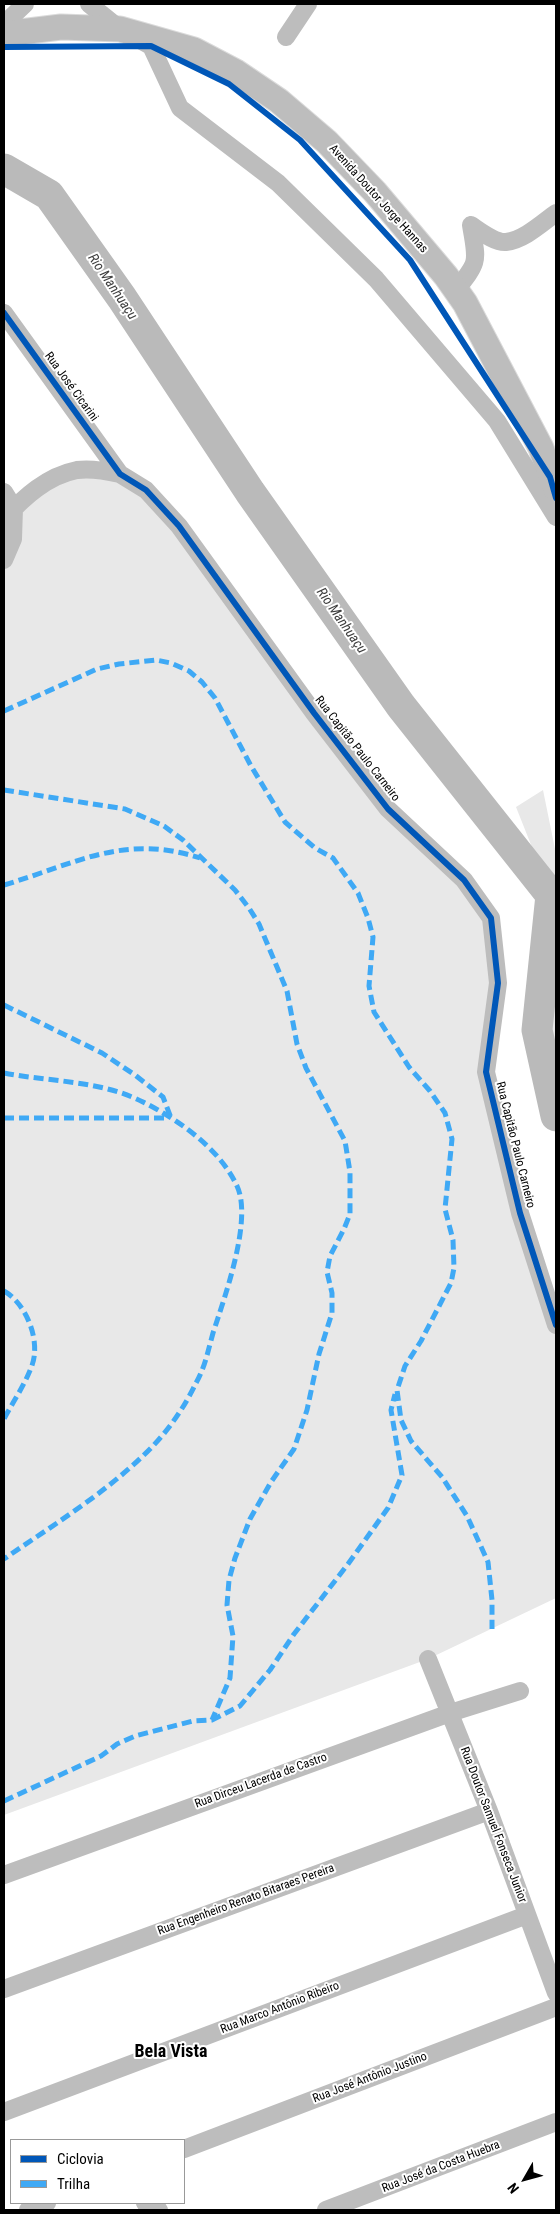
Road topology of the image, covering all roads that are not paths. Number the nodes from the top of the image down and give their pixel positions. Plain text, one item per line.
1 (25, 4) edge
2 (89, 4) edge
3 (308, 4) edge
4 (4, 24) edge
5 (120, 29) junction
6 (4, 34) edge
7 (286, 37) dead end
8 (556, 213) edge
9 (456, 290) junction
10 (4, 313) edge
11 (120, 474) junction
12 (556, 489) edge
13 (4, 492) edge
14 (9, 513) edge
15 (556, 517) edge
16 (4, 560) edge
17 (556, 1325) edge
18 (428, 1659) dead end
19 (520, 1691) dead end
20 (450, 1714) junction
21 (489, 1811) junction
22 (4, 1875) edge
23 (528, 1915) junction
24 (4, 1989) edge
25 (556, 1993) edge
26 (556, 2007) edge
27 (4, 2112) edge
28 (556, 2122) edge
29 (185, 2149) edge
30 (43, 2204) edge
31 (147, 2204) edge
32 (28, 2210) edge
33 (159, 2210) edge
34 (326, 2210) edge

1 - 4 street
2 - 5 street
3 - 7 street
5 - 6 highway, Avenida Doutor Jorge Hannas
5 - 9 highway, Avenida Doutor Jorge Hannas
5 - 15 street
8 - 9 street
9 - 12 highway, Avenida Doutor Jorge Hannas
10 - 11 street, Rua José Cicarini
11 - 14 street
11 - 17 street, Rua Capitão Paulo Carneiro
13 - 14 street
14 - 16 street
18 - 20 street, Rua Doutor Samuel Fonseca Junior
19 - 20 street, Rua Dirceu Lacerda de Castro
20 - 21 street, Rua Doutor Samuel Fonseca Junior
20 - 22 street, Rua Dirceu Lacerda de Castro
21 - 23 street, Rua Doutor Samuel Fonseca Junior
21 - 24 street, Rua Engenheiro Renato Bitaraes Pereira
23 - 25 street, Rua Doutor Samuel Fonseca Junior
23 - 27 street, Rua Marco Antônio Ribeiro
26 - 29 street, Rua José Antônio Justino
28 - 34 street, Rua José da Costa Huebra
30 - 32 street
31 - 33 street

